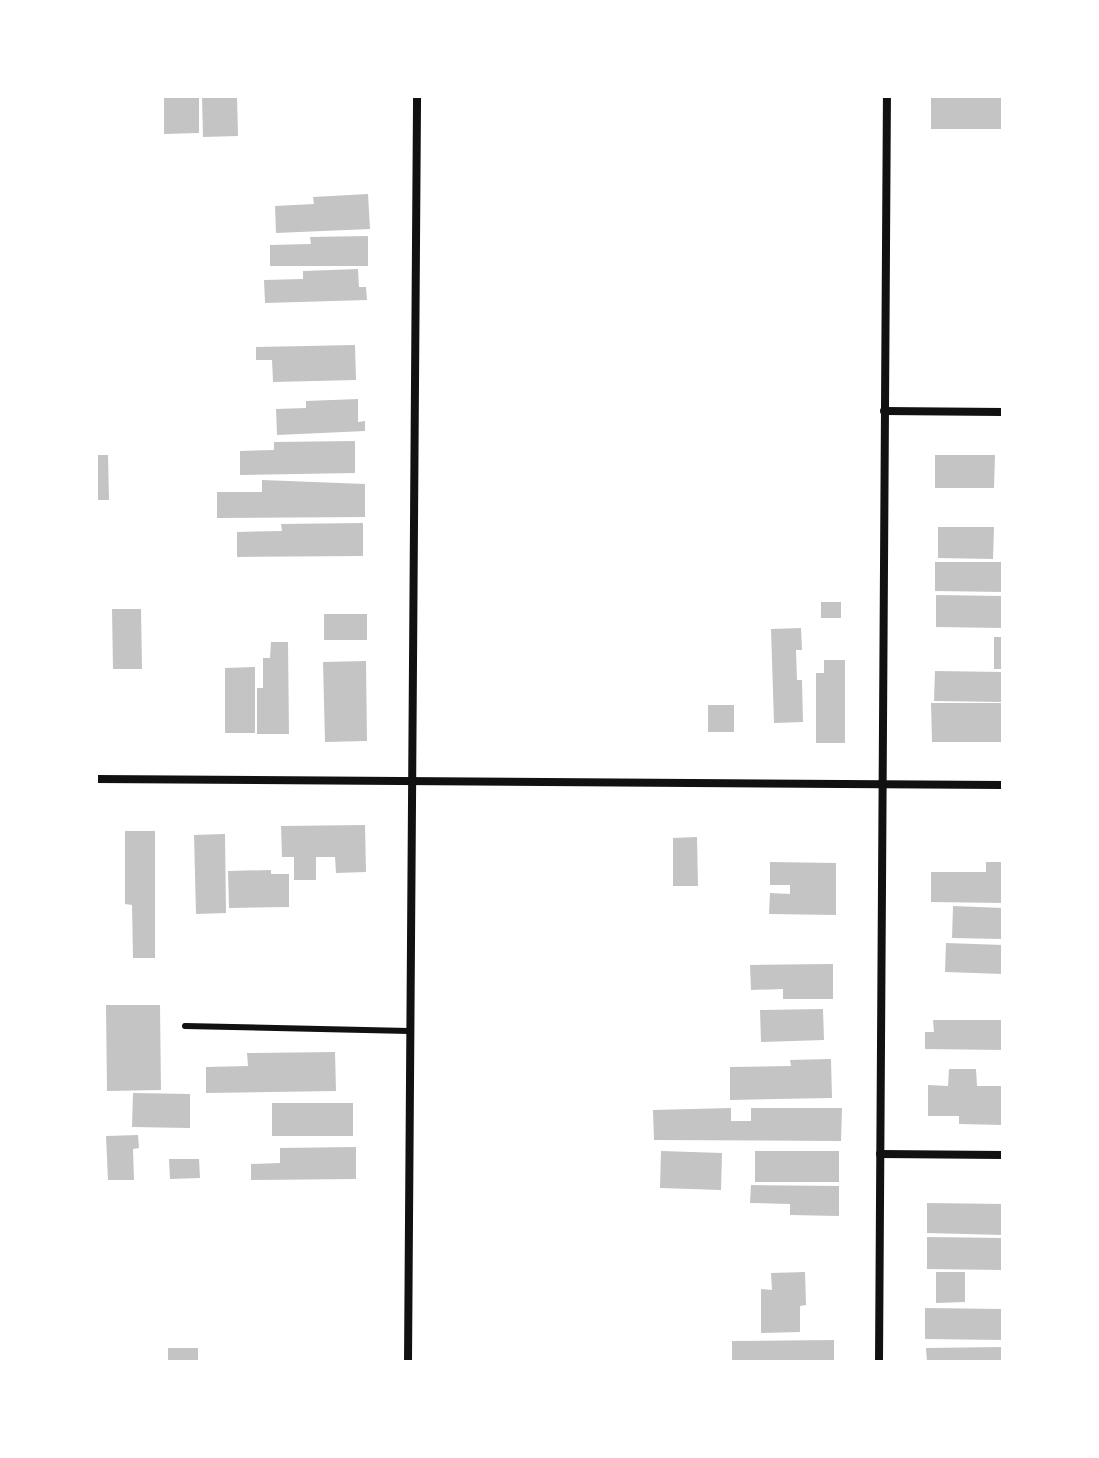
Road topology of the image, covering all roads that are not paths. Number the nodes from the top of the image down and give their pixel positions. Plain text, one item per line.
1 (417, 96) edge
2 (887, 96) edge
3 (884, 411) junction
4 (1003, 412) edge
5 (96, 779) edge
6 (410, 782) junction
7 (882, 785) junction
8 (1003, 785) edge
9 (185, 1026) dead end
10 (409, 1031) junction
11 (880, 1154) junction
12 (1003, 1155) edge
13 (408, 1362) edge
14 (879, 1362) edge

1 - 6 street
2 - 3 street
3 - 4 street
3 - 7 street
5 - 6 street
6 - 7 street
6 - 10 street
7 - 8 street
7 - 11 street
9 - 10 lane
10 - 13 street
11 - 12 street
11 - 14 street

